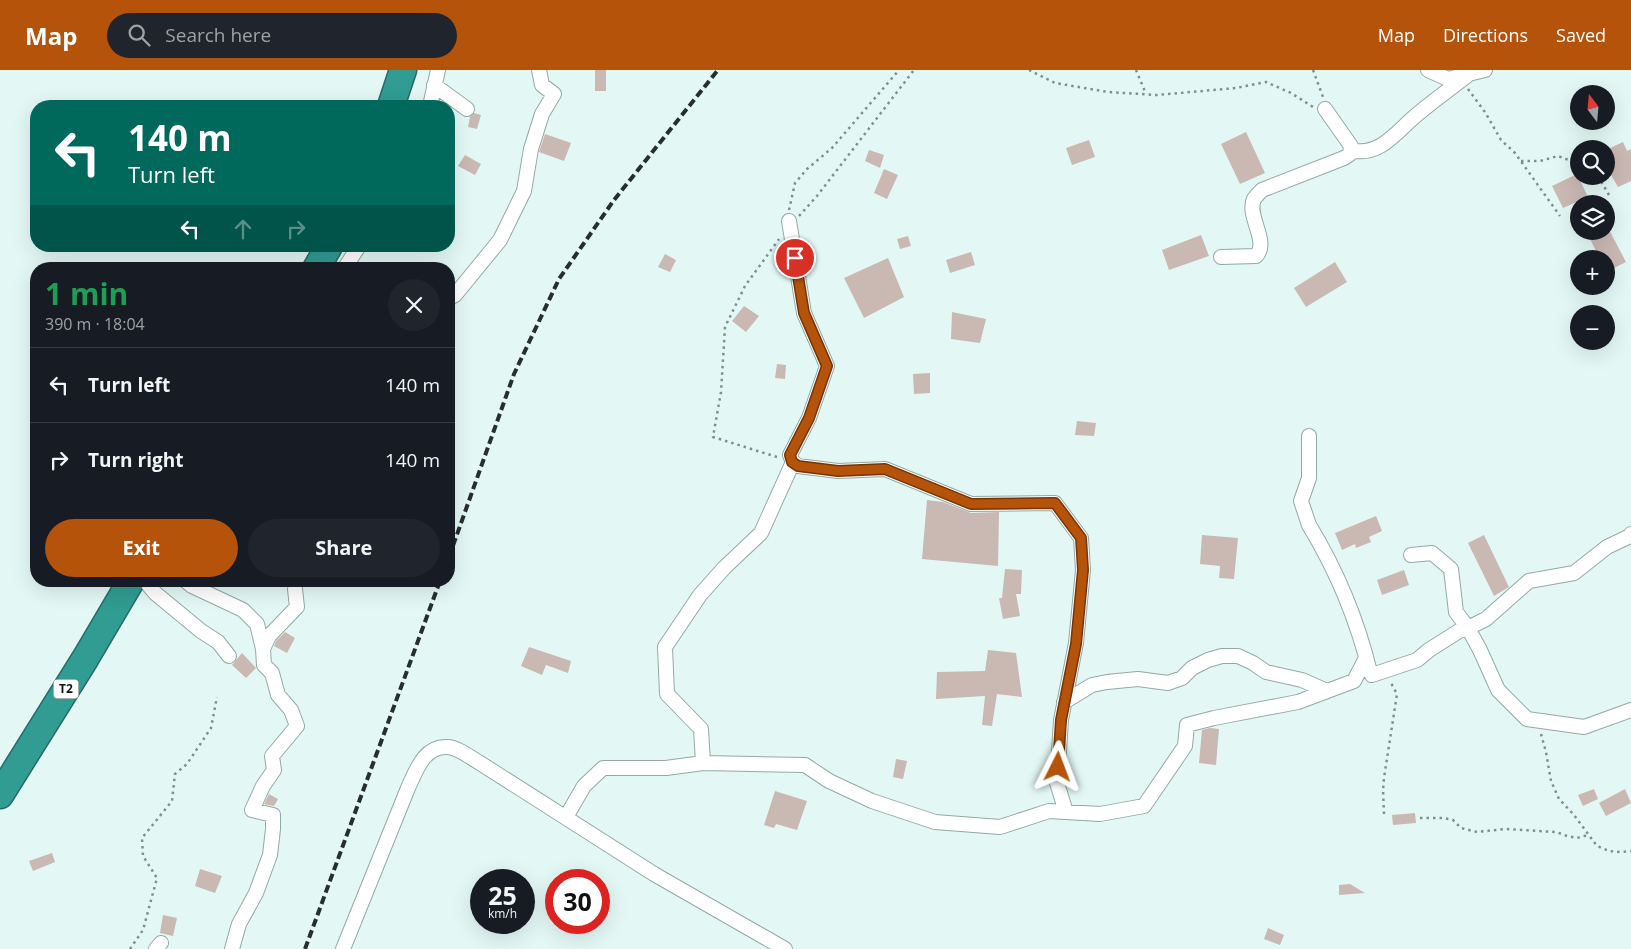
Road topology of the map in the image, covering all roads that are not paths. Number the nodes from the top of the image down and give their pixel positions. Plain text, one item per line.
1 (403, 70) edge
2 (438, 70) edge
3 (539, 70) edge
4 (1428, 70) edge
5 (1486, 70) edge
6 (1464, 78) junction
7 (434, 85) junction
8 (393, 100) edge
9 (431, 100) edge
10 (455, 100) edge
11 (455, 100) edge
12 (467, 109) dead end
13 (1325, 109) road end
14 (1351, 150) junction
15 (789, 221) road end
16 (1221, 257) dead end
17 (455, 295) edge
18 (1309, 436) dead end
19 (792, 462) junction
20 (1631, 534) edge
21 (1411, 555) dead end
22 (127, 587) edge
23 (151, 587) edge
24 (194, 587) edge
25 (295, 589) dead end
26 (1468, 628) junction
27 (263, 649) junction
28 (229, 656) dead end
29 (1366, 658) junction
30 (1327, 691) junction
31 (1064, 702) junction
32 (1631, 710) edge
33 (702, 763) junction
34 (0, 795) edge
35 (1066, 812) junction
36 (566, 817) junction
37 (232, 949) edge
38 (343, 949) edge
39 (785, 949) edge

1 - 8 highway
2 - 7 street
3 - 17 street
4 - 6 street
5 - 6 street
6 - 14 street
7 - 9 street
7 - 10 street
11 - 12 street
13 - 14 street
14 - 16 street
15 - 19 street
18 - 29 street
19 - 31 street
19 - 33 street
20 - 26 street
21 - 26 street
22 - 34 highway, T2
23 - 28 street
24 - 27 street
25 - 27 street
26 - 29 street
26 - 32 street
27 - 37 street
29 - 30 street
30 - 31 street
30 - 35 street
31 - 35 street
33 - 35 street
33 - 36 street
36 - 38 street
36 - 39 street

